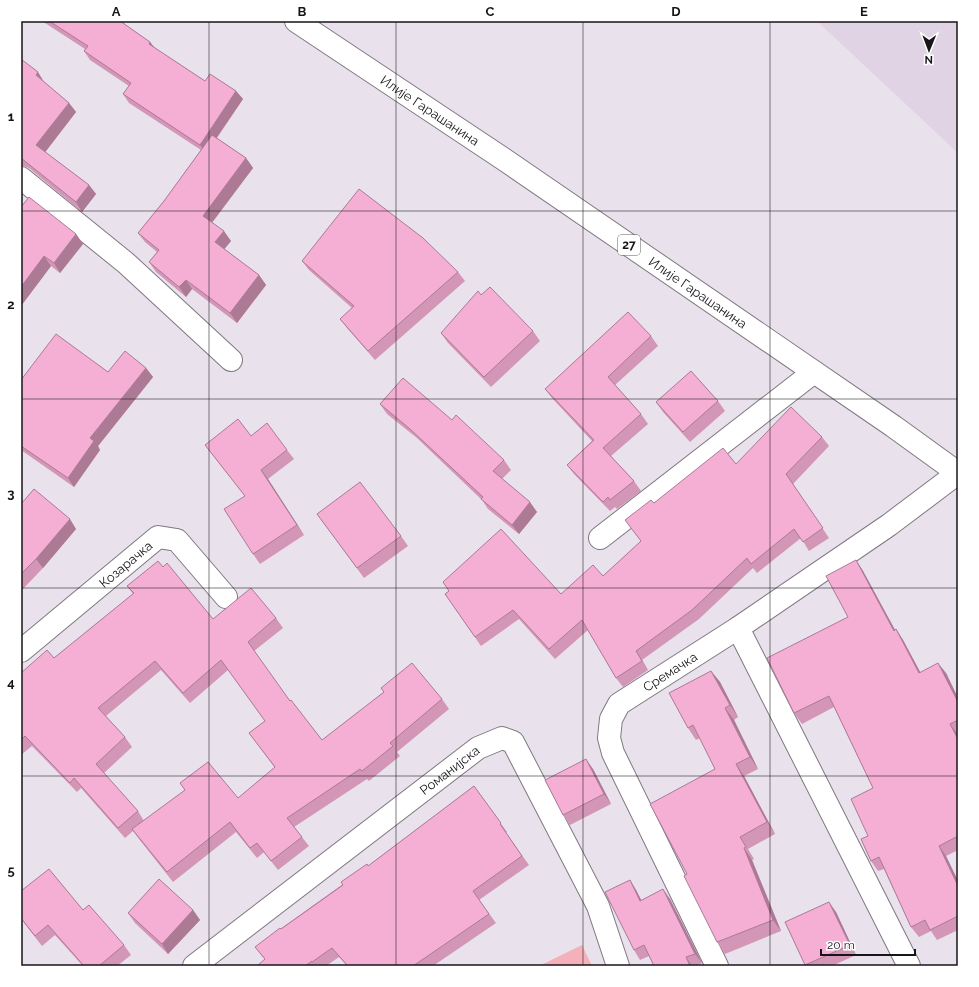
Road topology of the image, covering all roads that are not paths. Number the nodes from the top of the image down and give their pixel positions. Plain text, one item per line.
1 (296, 21) edge
2 (21, 178) edge
3 (231, 360) dead end
4 (814, 372) junction
5 (958, 473) edge
6 (600, 538) dead end
7 (226, 597) dead end
8 (738, 628) junction
9 (21, 651) edge
10 (194, 966) edge
11 (618, 966) edge
12 (717, 966) edge
13 (908, 966) edge

1 - 4 street, Илије Гарашанина / 27
2 - 3 street
4 - 5 street, Илије Гарашанина / 27
4 - 6 street
5 - 8 street, Сремачка
7 - 9 street, Козарачка
8 - 12 street, Сремачка
8 - 13 street
10 - 11 street, Романијска

